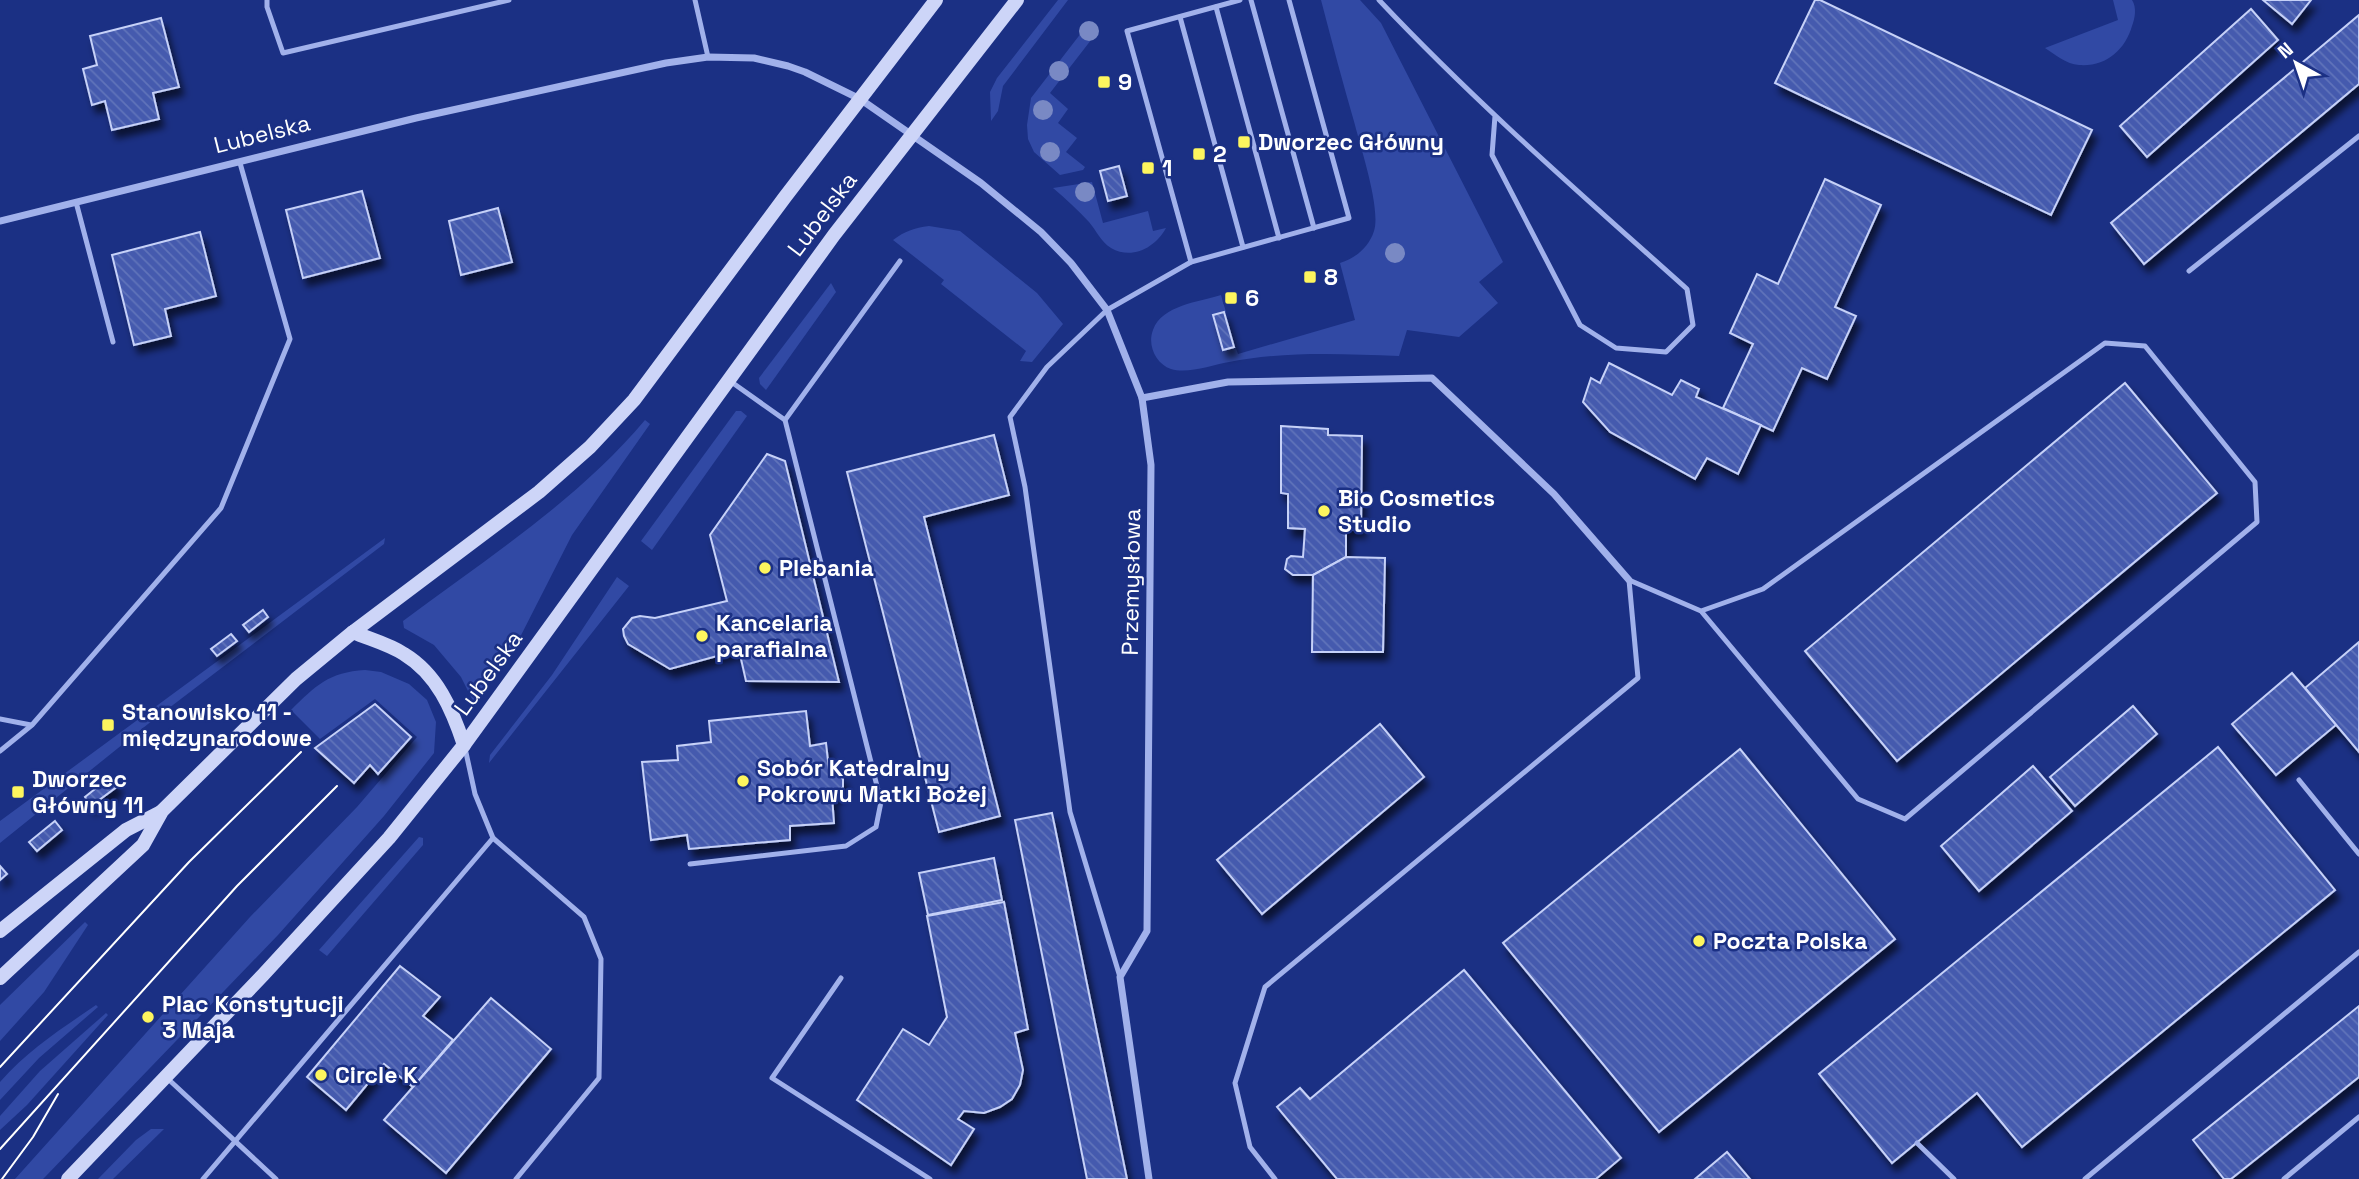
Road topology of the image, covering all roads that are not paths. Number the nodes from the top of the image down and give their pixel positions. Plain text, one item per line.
1 (267, 0) edge
2 (509, 0) edge
3 (695, 0) edge
4 (936, 0) edge
5 (1017, 0) edge
6 (1240, 0) edge
7 (1251, 0) edge
8 (1289, 0) edge
9 (1379, 0) edge
10 (1216, 7) junction
11 (1180, 17) junction
12 (708, 57) junction
13 (860, 99) junction
14 (1495, 116) junction
15 (911, 136) junction
16 (2359, 136) edge
17 (240, 163) junction
18 (76, 202) junction
19 (0, 221) edge
20 (1314, 228) junction
21 (1279, 238) junction
22 (1243, 247) junction
23 (900, 261) dead end
24 (1191, 262) junction
25 (2189, 271) dead end
26 (1107, 310) junction
27 (113, 342) dead end
28 (729, 380) junction
29 (1142, 398) junction
30 (785, 420) junction
31 (1629, 580) junction
32 (1701, 611) junction
33 (353, 632) junction
34 (0, 719) edge
35 (32, 725) junction
36 (464, 745) junction
37 (0, 751) edge
38 (2299, 780) dead end
39 (162, 811) junction
40 (493, 838) junction
41 (2359, 854) edge
42 (690, 864) dead end
43 (2, 932) edge
44 (2359, 952) edge
45 (1120, 977) junction
46 (0, 978) edge
47 (842, 978) dead end
48 (165, 1076) junction
49 (2359, 1117) edge
50 (235, 1142) junction
51 (1917, 1143) dead end
52 (68, 1179) edge
53 (203, 1179) edge
54 (276, 1179) edge
55 (516, 1179) edge
56 (930, 1179) edge
57 (1149, 1179) edge
58 (1275, 1179) edge
59 (1954, 1179) edge
60 (2085, 1179) edge
61 (2284, 1179) edge

1 - 2 lane
3 - 12 lane
4 - 13 street, Lubelska
5 - 15 street, Lubelska
6 - 10 lane
7 - 20 lane
8 - 20 lane
9 - 14 lane
10 - 11 lane
10 - 21 lane
11 - 22 lane
11 - 24 lane
12 - 13 street, Lubelska
12 - 17 street, Lubelska
13 - 15 street, Przemysłowa
13 - 33 street, Lubelska
14 - 14 lane
15 - 26 street, Przemysłowa
15 - 28 street, Lubelska
16 - 25 lane
17 - 18 street, Lubelska
17 - 35 lane
18 - 19 street, Lubelska
18 - 27 lane
20 - 21 lane
21 - 22 lane
22 - 24 lane
23 - 30 lane
24 - 26 lane
26 - 29 street, Przemysłowa
26 - 45 lane
28 - 30 lane
28 - 36 street, Lubelska
29 - 31 street
29 - 45 street, Przemysłowa
30 - 42 lane
31 - 32 lane
31 - 58 lane
32 - 32 lane
33 - 36 street, Lubelska
33 - 39 street
34 - 35 lane
35 - 37 lane
36 - 40 lane
36 - 48 street
38 - 41 lane
39 - 43 street
39 - 46 street
40 - 50 lane
40 - 55 lane
44 - 60 lane
45 - 57 street
47 - 56 lane
48 - 50 lane
48 - 52 street
49 - 61 lane
50 - 53 lane
50 - 54 lane
51 - 59 lane

